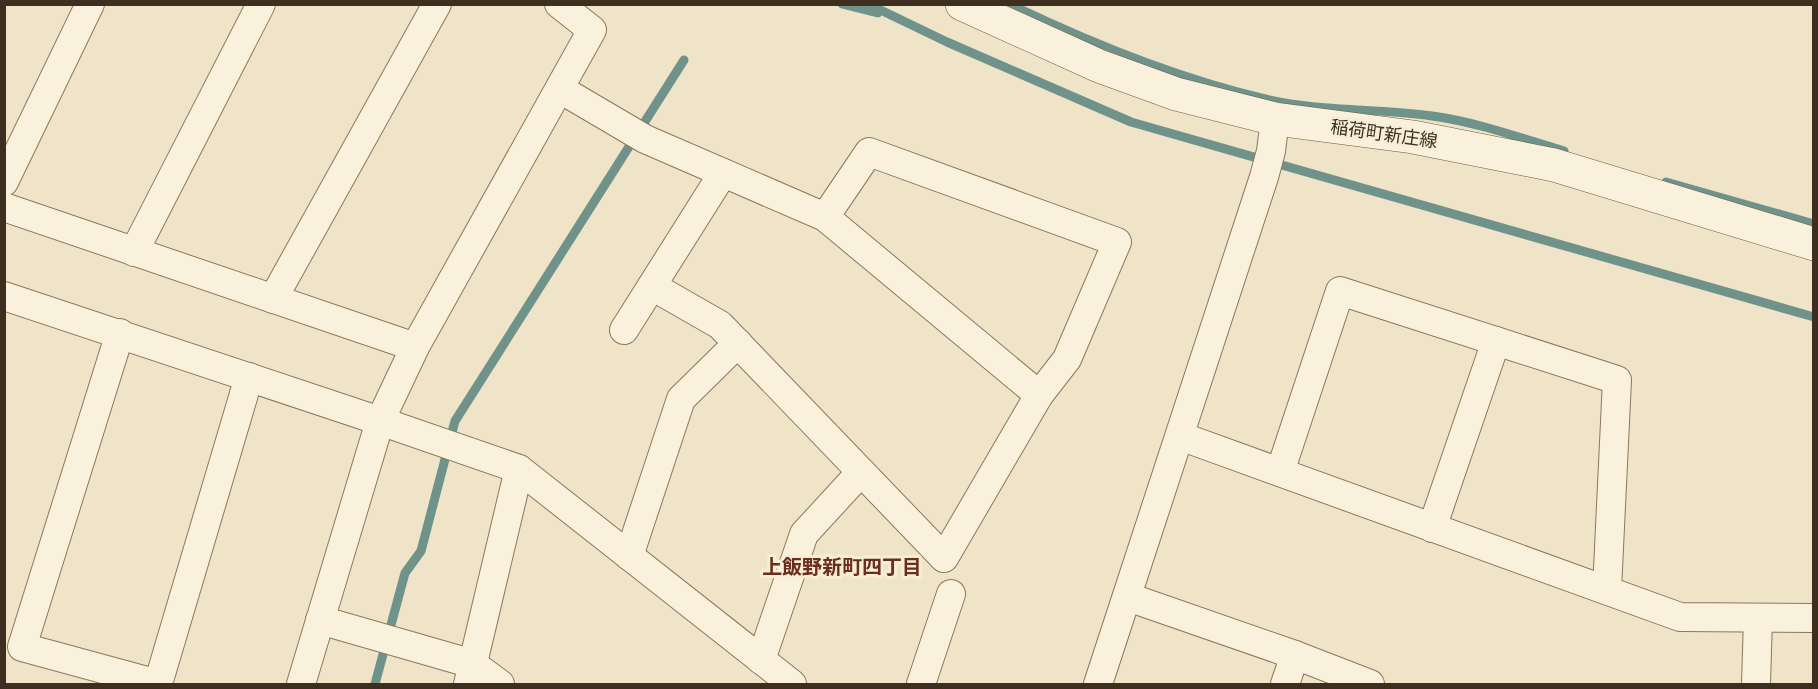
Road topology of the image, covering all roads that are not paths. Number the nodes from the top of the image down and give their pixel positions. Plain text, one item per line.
1 (90, 4) edge
2 (261, 4) edge
3 (437, 4) edge
4 (560, 4) edge
5 (962, 4) edge
6 (560, 89) junction
7 (1270, 149) junction
8 (723, 173) junction
9 (4, 182) edge
10 (4, 207) edge
11 (825, 217) junction
12 (1814, 243) edge
13 (134, 252) junction
14 (652, 286) junction
15 (4, 296) edge
16 (273, 299) junction
17 (624, 330) dead end
18 (120, 333) junction
19 (1496, 341) junction
20 (738, 344) junction
21 (415, 347) junction
22 (249, 377) junction
23 (1039, 395) junction
24 (380, 420) junction
25 (1180, 436) junction
26 (519, 469) junction
27 (861, 472) junction
28 (1280, 472) junction
29 (1432, 528) junction
30 (628, 556) junction
31 (1607, 590) junction
32 (951, 594) dead end
33 (1128, 597) junction
34 (1758, 618) junction
35 (1814, 618) edge
36 (320, 620) junction
37 (13, 645) edge
38 (1295, 655) junction
39 (761, 660) junction
40 (471, 674) edge
41 (301, 684) edge
42 (500, 684) edge
43 (792, 684) edge
44 (921, 684) edge
45 (1098, 684) edge
46 (1285, 684) edge
47 (1370, 684) edge
48 (1756, 684) edge

1 - 9 street
2 - 13 street
3 - 16 street
4 - 6 street
5 - 7 main road, 稲荷町新庄線
6 - 8 street
6 - 21 street
7 - 12 main road, 稲荷町新庄線
7 - 25 street
8 - 11 street
8 - 14 street
10 - 13 street
11 - 23 street
11 - 23 street
13 - 16 street
14 - 17 street
14 - 20 street
15 - 18 street
16 - 21 street
18 - 22 street
18 - 37 street
19 - 28 street
19 - 29 street
19 - 31 street
20 - 27 street
20 - 30 street
21 - 24 street
22 - 24 street
22 - 37 street
23 - 27 street
24 - 26 street
24 - 36 street
25 - 28 street
25 - 33 street
26 - 30 street
26 - 40 street
27 - 39 street
28 - 29 street
29 - 31 street
30 - 39 street
31 - 34 street
32 - 44 street
33 - 38 street
33 - 45 street
34 - 35 street
34 - 48 street
36 - 40 street
36 - 41 street
38 - 46 street
38 - 47 street
39 - 43 street
40 - 42 street

